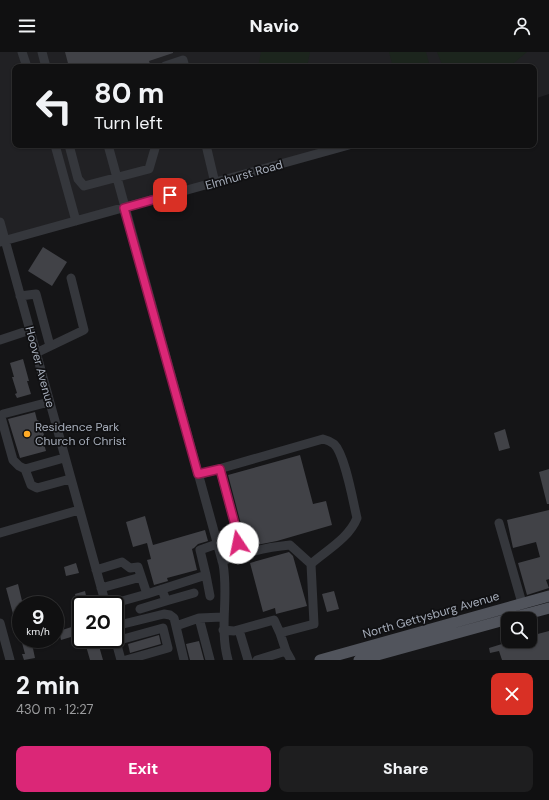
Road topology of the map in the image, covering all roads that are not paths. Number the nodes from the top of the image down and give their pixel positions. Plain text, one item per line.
1 (22, 52) edge
2 (42, 52) edge
3 (26, 64) edge
4 (45, 64) edge
5 (171, 64) edge
6 (184, 64) edge
7 (56, 148) edge
8 (69, 148) edge
9 (109, 148) edge
10 (155, 148) edge
11 (207, 148) edge
12 (338, 148) edge
13 (117, 177) junction
14 (215, 183) junction
15 (124, 208) junction
16 (0, 222) edge
17 (76, 222) junction
18 (2, 242) edge
19 (71, 278) dead end
20 (20, 296) junction
21 (30, 330) junction
22 (0, 340) edge
23 (50, 346) junction
24 (36, 353) junction
25 (49, 402) junction
26 (3, 434) edge
27 (64, 458) junction
28 (25, 468) junction
29 (220, 469) junction
30 (198, 474) junction
31 (70, 479) junction
32 (79, 510) junction
33 (499, 523) dead end
34 (0, 533) edge
35 (217, 544) junction
36 (221, 557) junction
37 (311, 564) junction
38 (96, 570) junction
39 (206, 575) junction
40 (141, 577) junction
41 (101, 588) junction
42 (162, 589) junction
43 (194, 593) dead end
44 (147, 594) junction
45 (104, 596) edge
46 (210, 596) dead end
47 (549, 596) edge
48 (124, 600) edge
49 (166, 601) junction
50 (522, 603) junction
51 (140, 608) dead end
52 (549, 608) edge
53 (534, 612) edge
54 (223, 617) junction
55 (199, 618) junction
56 (501, 621) edge
57 (0, 623) edge
58 (124, 624) edge
59 (176, 626) junction
60 (223, 630) junction
61 (239, 630) junction
62 (280, 633) junction
63 (124, 638) edge
64 (117, 648) edge
65 (286, 651) junction
66 (361, 657) edge
67 (10, 660) edge
68 (121, 660) edge
69 (126, 660) edge
70 (184, 660) edge
71 (210, 660) edge
72 (228, 660) edge
73 (248, 660) edge
74 (257, 660) edge
75 (291, 660) edge
76 (320, 660) edge

1 - 3 street
2 - 4 street
5 - 6 street
7 - 17 street
8 - 13 street
9 - 13 street
10 - 13 street
11 - 14 street
12 - 14 street, Elmhurst Road
13 - 15 street
14 - 15 street, Elmhurst Road
15 - 17 street, Elmhurst Road
15 - 30 street
16 - 18 street, Hoover Avenue
17 - 18 street, Elmhurst Road
18 - 20 street, Hoover Avenue
19 - 23 street
20 - 21 street, Hoover Avenue
20 - 23 street
21 - 22 street
21 - 24 street, Hoover Avenue
23 - 24 street
24 - 25 street, Hoover Avenue
25 - 26 street
25 - 27 street, Hoover Avenue
26 - 28 street
27 - 28 street
27 - 31 street, Hoover Avenue
28 - 31 street
29 - 30 street
29 - 36 street
29 - 37 street
30 - 35 street
31 - 32 street, Hoover Avenue
32 - 34 street
32 - 38 street, Hoover Avenue
33 - 50 street
35 - 36 street
35 - 39 street
36 - 37 street
36 - 54 street
37 - 62 street
38 - 40 street
38 - 41 street, Hoover Avenue
39 - 42 street
39 - 46 street
40 - 41 street
40 - 44 street
41 - 45 street, Hoover Avenue
42 - 44 street
42 - 49 street
43 - 49 street
44 - 48 street
47 - 50 main road, North Gettysburg Avenue
49 - 51 street
50 - 66 main road, North Gettysburg Avenue
52 - 53 main road, North Gettysburg Avenue
54 - 55 street
54 - 60 street
55 - 59 street
55 - 71 street
56 - 66 main road, North Gettysburg Avenue
57 - 67 street
58 - 59 street
59 - 70 street
60 - 61 street
60 - 72 street
61 - 62 street
61 - 73 street
62 - 65 street
63 - 69 street
64 - 68 street
65 - 74 street
65 - 75 street
66 - 76 main road, North Gettysburg Avenue

